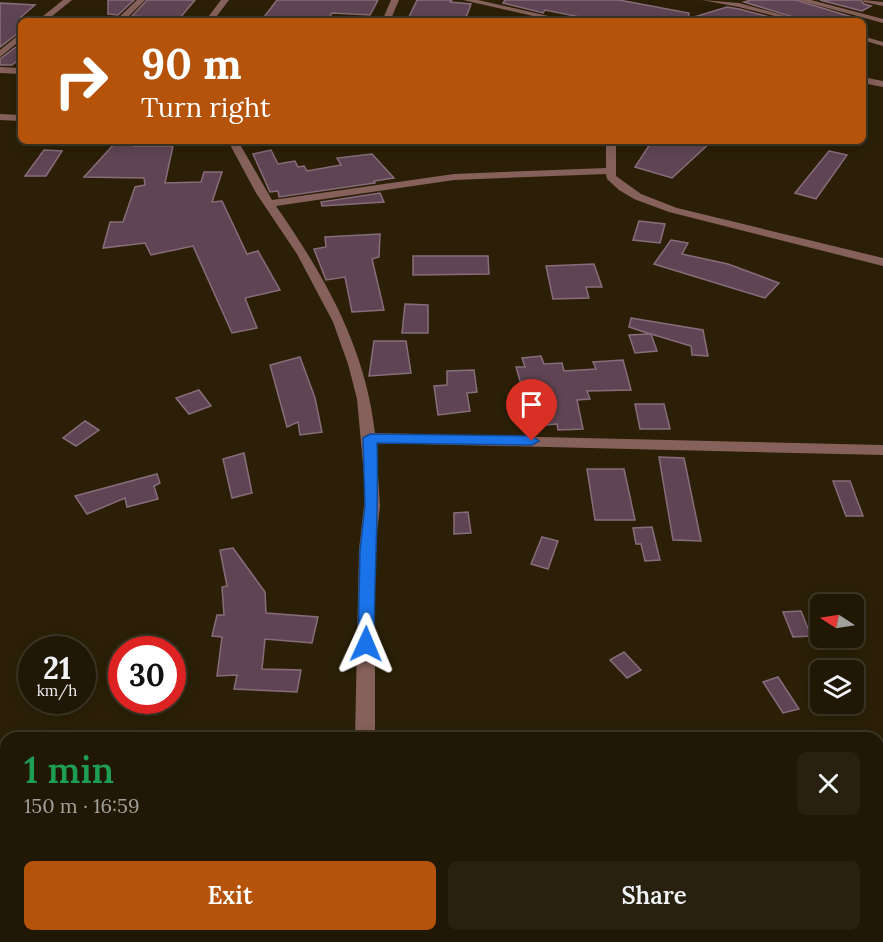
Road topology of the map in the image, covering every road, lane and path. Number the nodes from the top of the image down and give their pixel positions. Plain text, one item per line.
1 (68, 0) edge
2 (141, 0) edge
3 (225, 0) edge
4 (395, 0) edge
5 (467, 0) edge
6 (705, 0) edge
7 (802, 0) edge
8 (867, 0) edge
9 (883, 4) edge
10 (45, 18) edge
11 (122, 18) edge
12 (211, 18) edge
13 (387, 18) edge
14 (547, 18) edge
15 (789, 18) edge
16 (883, 21) edge
17 (18, 39) edge
18 (866, 39) edge
19 (883, 44) edge
20 (0, 54) edge
21 (0, 70) edge
22 (18, 71) edge
23 (866, 81) edge
24 (883, 84) edge
25 (0, 117) edge
26 (18, 118) edge
27 (234, 144) edge
28 (610, 144) edge
29 (609, 171) junction
30 (269, 204) junction
31 (883, 262) edge
32 (370, 438) junction
33 (883, 450) edge
34 (365, 732) edge

1 - 10 street
2 - 11 street
3 - 12 street
4 - 13 street
5 - 14 street
6 - 15 lane
7 - 16 street
8 - 9 street
17 - 20 street
18 - 19 lane
21 - 22 street
23 - 24 street
25 - 26 street
27 - 30 street
28 - 29 street
29 - 30 street
29 - 31 street
30 - 32 street
32 - 33 street
32 - 34 street

